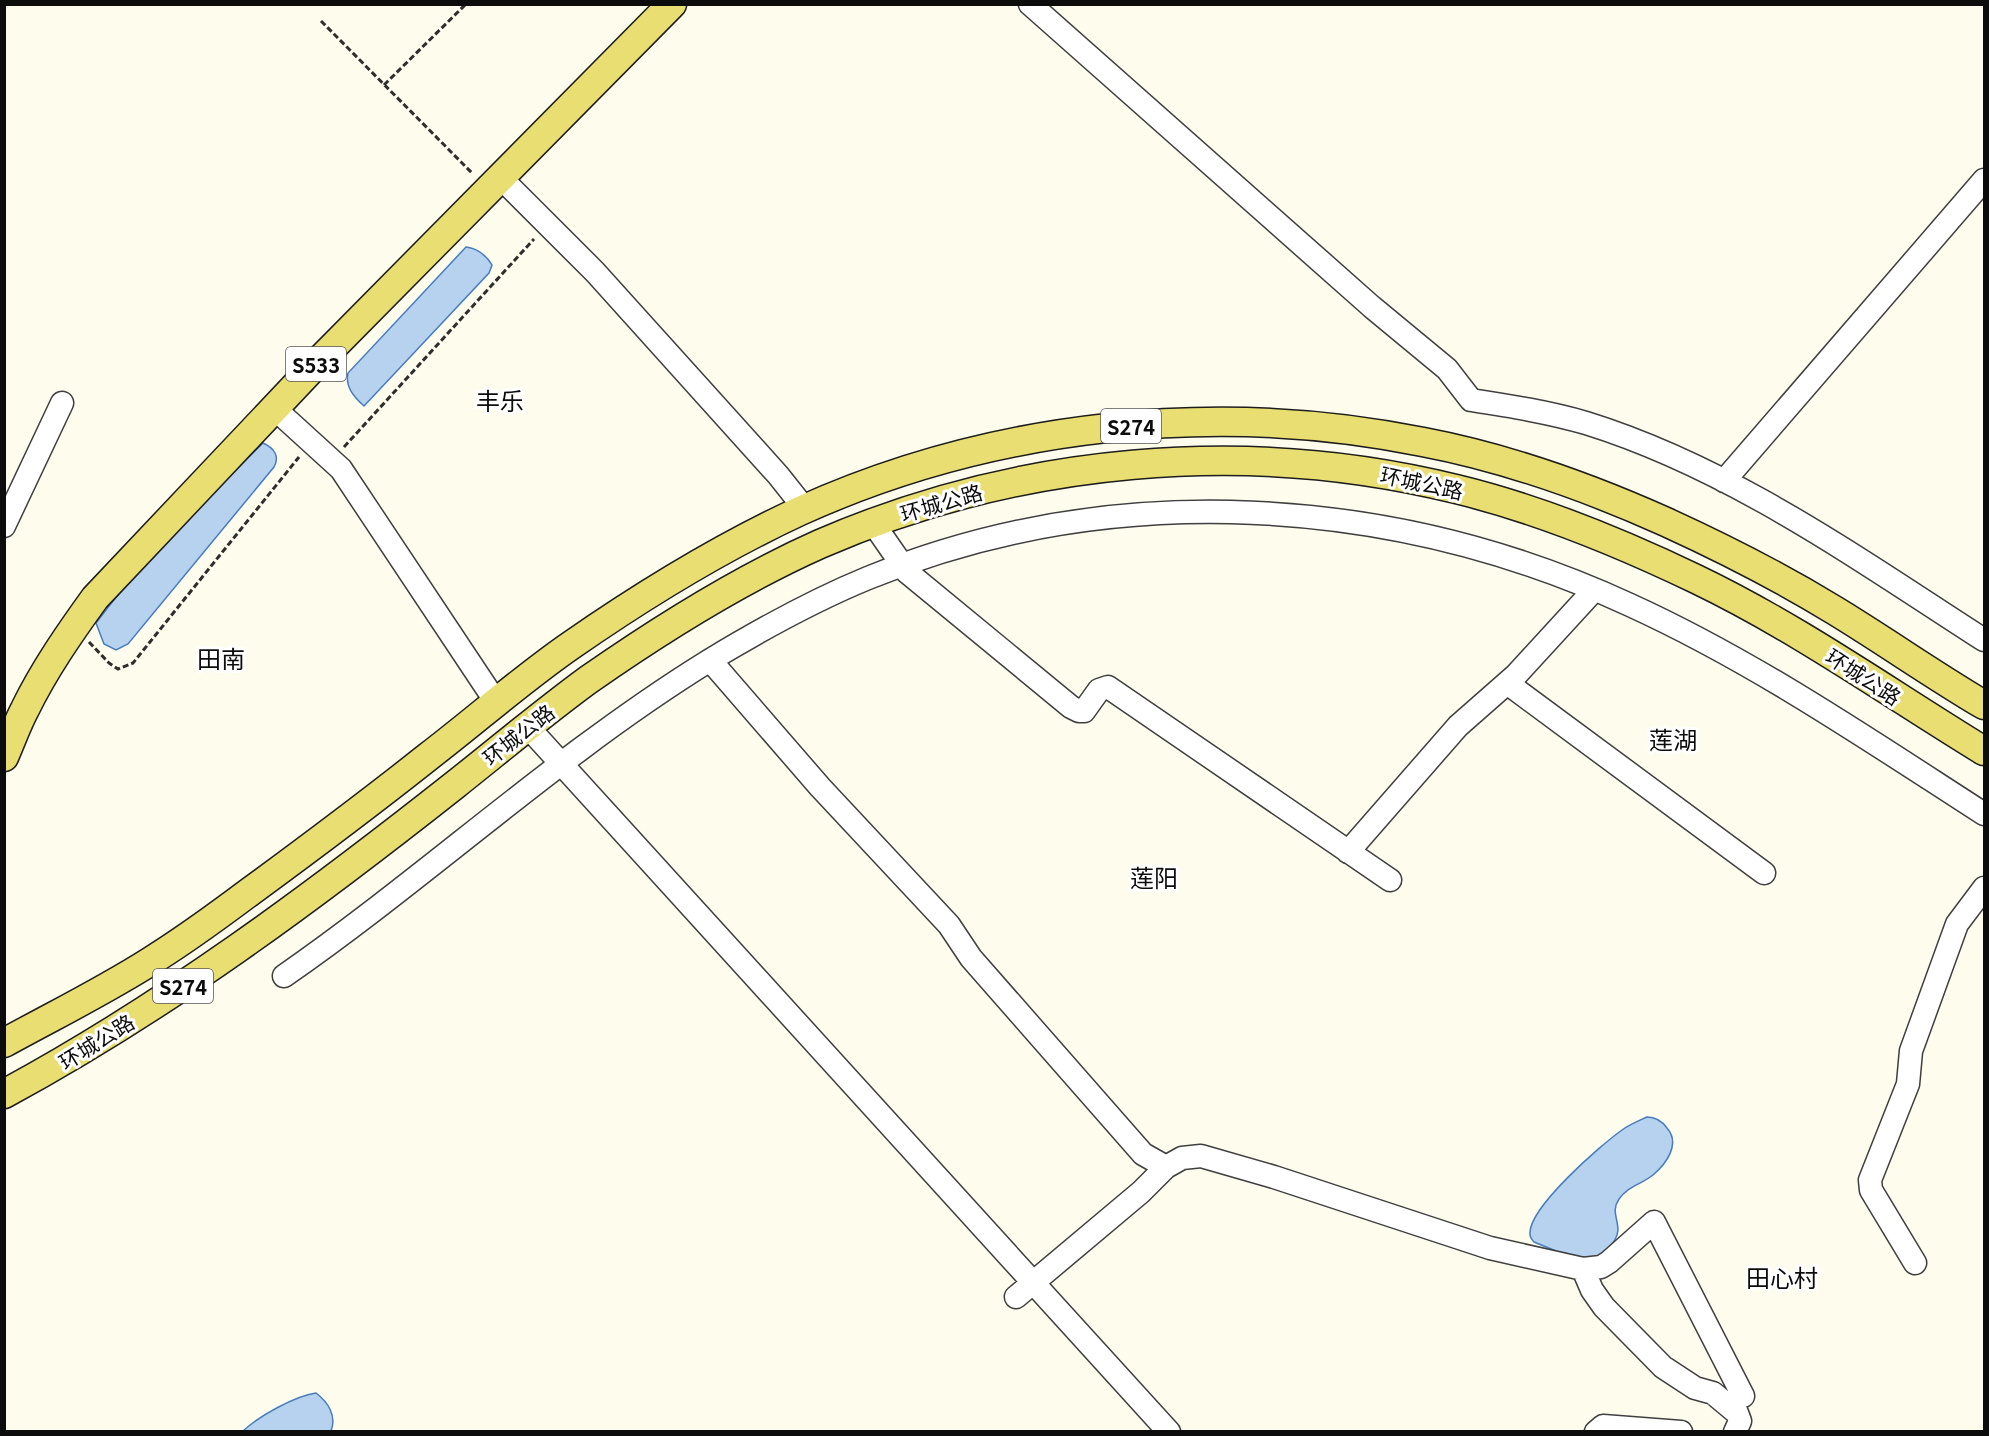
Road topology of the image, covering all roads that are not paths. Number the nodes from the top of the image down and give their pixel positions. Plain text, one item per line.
1 (672, 4) edge
2 (1030, 4) edge
3 (1984, 180) edge
4 (495, 184) junction
5 (62, 403) dead end
6 (274, 408) junction
7 (1724, 481) junction
8 (805, 509) junction
9 (873, 523) junction
10 (4, 526) edge
11 (902, 565) junction
12 (1594, 590) junction
13 (1984, 640) edge
14 (710, 660) junction
15 (1507, 683) junction
16 (496, 702) junction
17 (1984, 705) edge
18 (527, 726) junction
19 (1984, 751) edge
20 (4, 757) edge
21 (561, 762) junction
22 (1984, 814) edge
23 (327, 834) junction
24 (1348, 852) junction
25 (352, 864) junction
26 (1764, 873) dead end
27 (1390, 880) dead end
28 (1984, 888) edge
29 (284, 976) dead end
30 (4, 1043) edge
31 (4, 1094) edge
32 (1166, 1167) junction
33 (1915, 1263) dead end
34 (1583, 1269) junction
35 (1034, 1282) junction
36 (1017, 1297) dead end
37 (1743, 1396) dead end
38 (1169, 1431) edge
39 (1596, 1431) edge
40 (1681, 1431) edge
41 (1735, 1431) edge

1 - 4 main road, S533
2 - 7 street
3 - 7 street
4 - 6 main road, S533
4 - 8 street
5 - 10 street
6 - 16 street
6 - 20 main road, S533
7 - 13 street
8 - 16 main road, 环城公路 / S274
8 - 17 main road, 环城公路 / S274
9 - 11 street
9 - 18 main road, 环城公路 / S274
9 - 19 main road, 环城公路 / S274
11 - 12 street
11 - 14 street
11 - 24 street
12 - 15 street
12 - 22 street
14 - 21 street
14 - 32 street
15 - 24 street
15 - 26 street
16 - 23 main road, 环城公路 / S274
18 - 21 street
18 - 25 main road, 环城公路 / S274
21 - 29 street
21 - 35 street
23 - 25 main road
23 - 30 main road, 环城公路 / S274
24 - 27 street
25 - 31 main road, 环城公路 / S274
28 - 33 street
32 - 34 street
32 - 35 street
34 - 37 street
34 - 41 street
35 - 36 street
35 - 38 street
39 - 40 street

